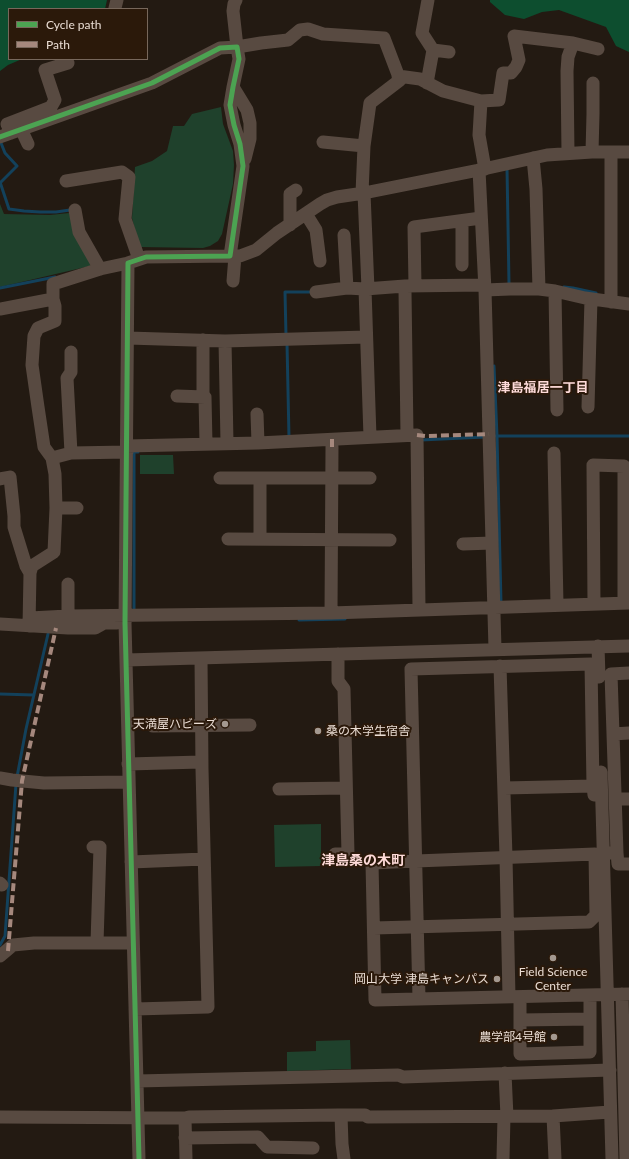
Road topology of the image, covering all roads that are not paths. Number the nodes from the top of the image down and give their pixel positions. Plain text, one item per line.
1 (236, 0) edge
2 (428, 0) edge
3 (573, 44) junction
4 (237, 47) junction
5 (598, 49) dead end
6 (432, 50) junction
7 (449, 52) dead end
8 (68, 63) dead end
9 (398, 76) junction
10 (427, 83) junction
11 (592, 83) dead end
12 (481, 101) junction
13 (11, 133) edge
14 (323, 142) dead end
15 (28, 144) dead end
16 (364, 146) junction
17 (592, 152) junction
18 (629, 152) edge
19 (568, 153) junction
20 (611, 156) junction
21 (534, 160) junction
22 (482, 170) junction
23 (66, 180) dead end
24 (296, 190) dead end
25 (363, 193) junction
26 (75, 210) dead end
27 (306, 214) junction
28 (481, 218) junction
29 (462, 221) junction
30 (290, 224) junction
31 (344, 235) dead end
32 (232, 256) junction
33 (133, 261) junction
34 (320, 261) dead end
35 (462, 265) dead end
36 (100, 269) junction
37 (233, 281) dead end
38 (539, 286) junction
39 (347, 288) junction
40 (410, 288) junction
41 (487, 289) junction
42 (366, 291) junction
43 (555, 291) junction
44 (316, 292) dead end
45 (612, 298) junction
46 (53, 299) junction
47 (591, 299) junction
48 (629, 304) edge
49 (0, 309) edge
50 (366, 337) junction
51 (128, 338) junction
52 (203, 340) junction
53 (225, 341) junction
54 (71, 352) dead end
55 (176, 396) dead end
56 (203, 397) junction
57 (588, 407) dead end
58 (557, 410) dead end
59 (257, 414) dead end
60 (370, 437) junction
61 (414, 438) junction
62 (258, 442) junction
63 (226, 443) junction
64 (206, 444) junction
65 (332, 447) dead end
66 (127, 449) junction
67 (71, 453) junction
68 (554, 453) dead end
69 (52, 458) junction
70 (220, 478) dead end
71 (260, 478) junction
72 (332, 478) junction
73 (370, 478) dead end
74 (0, 479) edge
75 (56, 508) junction
76 (77, 508) dead end
77 (228, 539) dead end
78 (260, 539) junction
79 (331, 540) junction
80 (390, 540) dead end
81 (492, 543) junction
82 (463, 544) dead end
83 (30, 573) junction
84 (68, 584) dead end
85 (627, 603) edge
86 (594, 604) junction
87 (557, 605) junction
88 (419, 609) junction
89 (494, 612) junction
90 (331, 613) junction
91 (130, 617) junction
92 (30, 622) junction
93 (68, 622) junction
94 (0, 624) edge
95 (598, 646) junction
96 (629, 646) edge
97 (495, 649) junction
98 (338, 654) junction
99 (201, 658) junction
100 (126, 660) junction
101 (500, 666) junction
102 (629, 673) edge
103 (153, 726) dead end
104 (201, 726) junction
105 (250, 726) dead end
106 (629, 733) edge
107 (613, 734) junction
108 (202, 762) junction
109 (128, 764) junction
110 (11, 780) edge
111 (129, 782) junction
112 (594, 786) junction
113 (346, 788) junction
114 (504, 788) junction
115 (279, 789) dead end
116 (622, 799) edge
117 (93, 847) dead end
118 (617, 853) junction
119 (335, 854) dead end
120 (599, 854) junction
121 (506, 857) junction
122 (204, 859) junction
123 (416, 860) junction
124 (131, 862) junction
125 (629, 864) edge
126 (508, 925) junction
127 (418, 927) junction
128 (374, 928) junction
129 (97, 944) junction
130 (133, 944) junction
131 (0, 956) edge
132 (607, 994) junction
133 (625, 994) edge
134 (590, 995) junction
135 (514, 997) junction
136 (419, 999) junction
137 (135, 1009) junction
138 (590, 1019) junction
139 (520, 1020) junction
140 (610, 1070) junction
141 (505, 1074) junction
142 (137, 1081) junction
143 (627, 1084) edge
144 (610, 1112) junction
145 (341, 1115) junction
146 (0, 1116) edge
147 (553, 1116) junction
148 (138, 1117) junction
149 (506, 1117) junction
150 (185, 1118) junction
151 (185, 1138) junction
152 (313, 1148) dead end
153 (139, 1159) edge
154 (186, 1159) edge
155 (344, 1159) edge
156 (503, 1159) edge
157 (554, 1159) edge
158 (612, 1159) edge
159 (626, 1159) edge

1 - 4 street
2 - 6 street
3 - 5 street
3 - 12 street
3 - 19 street
4 - 9 street
4 - 13 street
4 - 32 street
6 - 7 street
6 - 10 street
8 - 13 street
9 - 10 street
9 - 16 street
10 - 12 street
11 - 17 street
12 - 22 street
13 - 15 street
14 - 16 street
16 - 25 street
17 - 19 street
17 - 20 street
18 - 20 street
19 - 21 street
20 - 45 street
21 - 22 street
21 - 38 street
22 - 25 street
22 - 28 street
23 - 33 street
24 - 30 street
25 - 27 street
25 - 42 street
26 - 36 street
27 - 30 street
27 - 34 street
28 - 29 street
28 - 41 street
29 - 35 street
29 - 40 street
30 - 32 street
31 - 39 street
32 - 33 street
32 - 37 street
33 - 36 street
33 - 51 street
36 - 46 street
38 - 41 street
38 - 43 street
39 - 42 street
39 - 44 street
40 - 41 street
40 - 42 street
40 - 61 street
41 - 81 street
42 - 50 street
43 - 47 street
43 - 58 street
45 - 47 street
45 - 48 street
46 - 49 street
46 - 69 street
47 - 57 street
50 - 53 street
50 - 60 street
51 - 52 street
51 - 66 street
52 - 53 street
52 - 56 street
53 - 63 street
54 - 67 street
55 - 56 street
56 - 64 street
59 - 62 street
60 - 61 street
60 - 62 street
61 - 88 street
62 - 63 street
63 - 64 street
64 - 66 street
65 - 72 street
66 - 67 street
66 - 91 street
67 - 69 street
68 - 87 street
69 - 75 street
70 - 71 street
71 - 72 street
71 - 78 street
72 - 73 street
72 - 79 street
74 - 83 street
75 - 76 street
75 - 83 street
77 - 78 street
78 - 79 street
79 - 80 street
79 - 90 street
81 - 82 street
81 - 89 street
83 - 92 street
84 - 93 street
85 - 86 street
85 - 86 street
86 - 87 street
87 - 89 street
88 - 89 street
88 - 90 street
89 - 97 street
90 - 91 street
91 - 93 street
91 - 100 street
92 - 93 street
92 - 94 street
95 - 96 street
95 - 97 street
95 - 120 street
97 - 98 street
98 - 99 street
98 - 113 street
99 - 100 street
99 - 104 street
100 - 109 street
101 - 112 street
101 - 114 street
101 - 123 street
102 - 107 street
103 - 104 street
104 - 105 street
104 - 108 street
106 - 107 street
107 - 116 street
108 - 109 street
108 - 122 street
109 - 111 street
110 - 111 street
111 - 124 street
112 - 114 street
112 - 120 street
113 - 115 street
113 - 119 street
114 - 121 street
116 - 118 street
117 - 129 street
118 - 120 street
118 - 125 street
120 - 121 street
120 - 126 street
120 - 132 street
121 - 123 street
121 - 126 street
122 - 124 street
122 - 137 street
123 - 127 street
123 - 128 street
124 - 130 street
126 - 127 street
126 - 135 street
127 - 128 street
127 - 136 street
128 - 136 street
129 - 130 street
129 - 131 street
130 - 137 street
132 - 133 street
132 - 134 street
132 - 140 street
133 - 143 street
134 - 135 street
134 - 138 street
135 - 136 street
135 - 139 street
137 - 142 street
138 - 139 street
138 - 139 street
140 - 141 street
140 - 144 street
141 - 142 street
141 - 149 street
142 - 148 street
143 - 159 street
144 - 147 street
144 - 158 street
145 - 149 street
145 - 150 street
145 - 155 street
146 - 148 street
147 - 149 street
147 - 157 street
148 - 150 street
148 - 153 street
149 - 156 street
150 - 151 street
151 - 152 street
151 - 154 street

